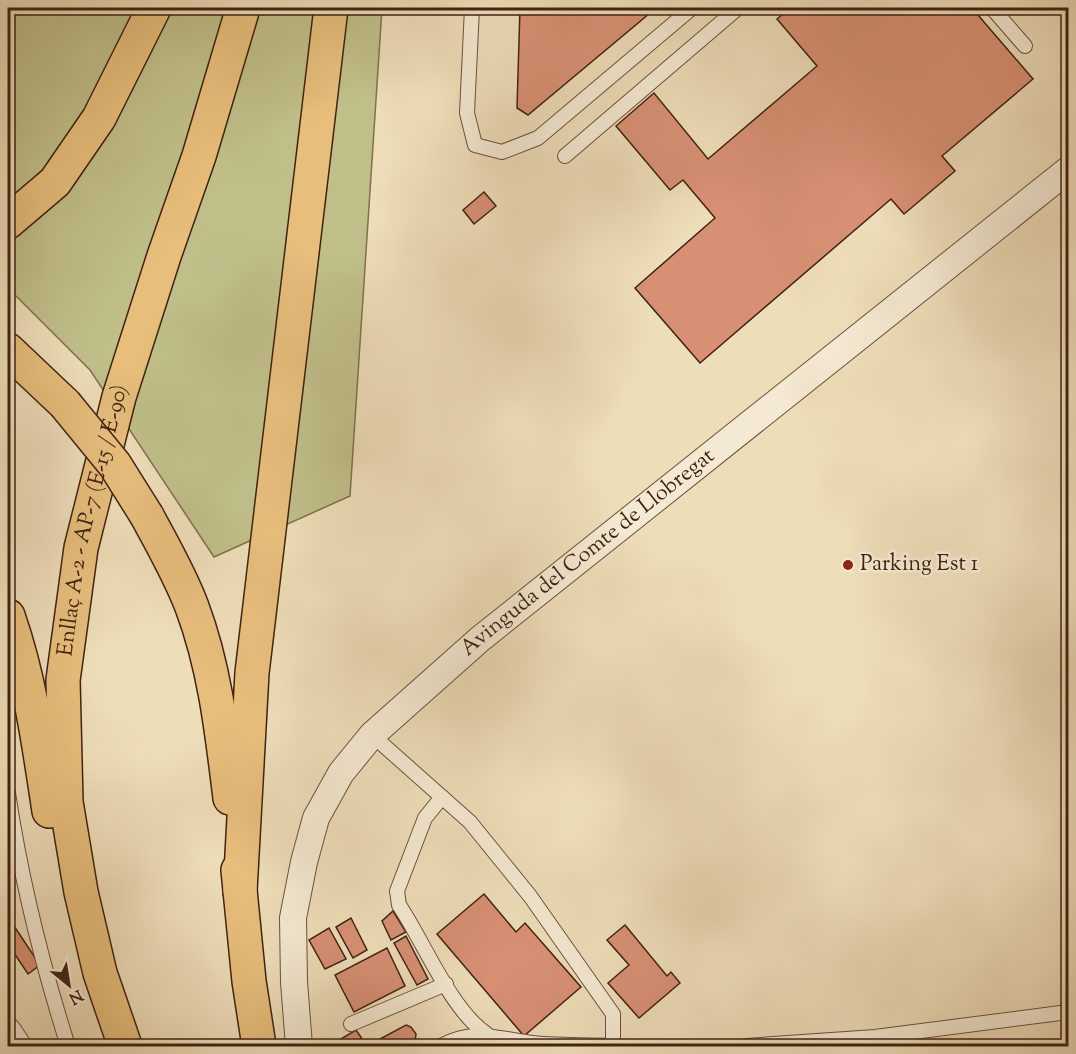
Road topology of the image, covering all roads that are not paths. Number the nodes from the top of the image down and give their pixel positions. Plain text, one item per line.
1 (154, 8) edge
2 (243, 8) edge
3 (331, 8) edge
4 (472, 8) edge
5 (692, 8) edge
6 (738, 8) edge
7 (992, 8) edge
8 (1025, 46) dead end
9 (565, 156) dead end
10 (1068, 170) edge
11 (8, 222) edge
12 (8, 350) edge
13 (8, 616) edge
14 (372, 735) junction
15 (8, 793) edge
16 (442, 797) junction
17 (240, 891) junction
18 (446, 984) junction
19 (1068, 1012) edge
20 (351, 1024) dead end
21 (8, 1031) edge
22 (488, 1035) junction
23 (614, 1046) edge
24 (18, 1047) edge
25 (68, 1047) edge
26 (105, 1047) edge
27 (125, 1047) edge
28 (259, 1047) edge
29 (299, 1047) edge
30 (441, 1047) edge
31 (746, 1047) edge

1 - 11 highway
2 - 27 highway, Enllaç A-2 - AP-7 (E-15 / E-90)
3 - 17 highway
4 - 5 lane
6 - 9 lane
7 - 8 lane
10 - 14 street, Avinguda del Comte de Llobregat
12 - 17 highway, bridge
13 - 26 highway
14 - 16 lane
14 - 29 street, Avinguda del Comte de Llobregat
15 - 25 lane
16 - 18 lane
16 - 23 lane
17 - 28 highway
18 - 20 lane
18 - 22 lane
19 - 31 lane
21 - 24 street
22 - 23 lane
22 - 30 lane

